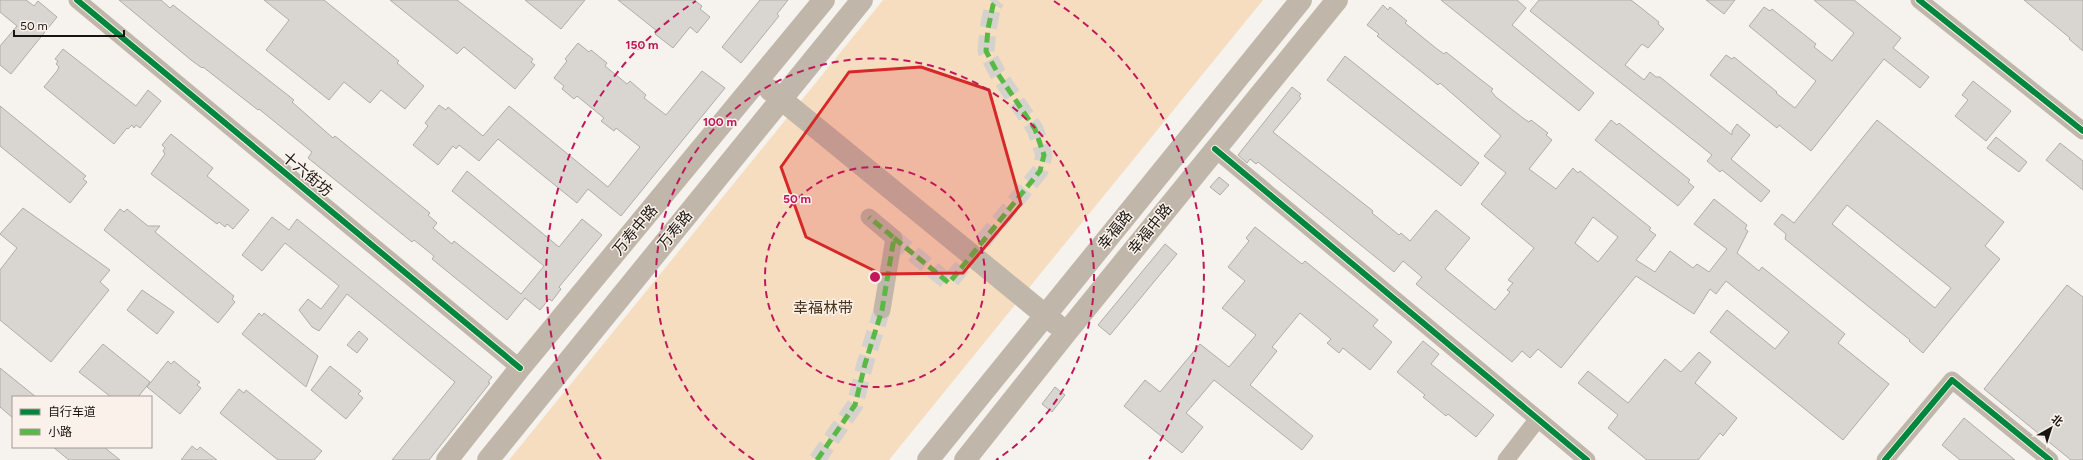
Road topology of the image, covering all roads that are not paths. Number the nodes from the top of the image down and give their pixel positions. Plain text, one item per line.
1 (76, 0) edge
2 (824, 0) edge
3 (862, 0) edge
4 (1302, 0) edge
5 (1337, 0) edge
6 (1919, 0) edge
7 (759, 82) junction
8 (781, 100) junction
9 (2083, 131) edge
10 (1215, 149) junction
11 (668, 191) junction
12 (869, 217) dead end
13 (626, 291) junction
14 (882, 310) tunnel mouth
15 (1045, 316) junction
16 (1066, 333) junction
17 (520, 368) junction
18 (1537, 420) junction
19 (447, 460) edge
20 (488, 460) edge
21 (928, 460) edge
22 (965, 460) edge
23 (1506, 460) edge
24 (1587, 460) edge
25 (1885, 460) edge
26 (2050, 460) edge

1 - 17 street, 十六街坊
2 - 7 main road, 万寿中路
3 - 8 main road, 万寿路
4 - 15 main road, 幸福路
5 - 10 main road, 幸福中路
6 - 9 street
7 - 8 main road
7 - 11 main road, 万寿中路
8 - 13 main road, 万寿路
8 - 15 main road
10 - 16 main road, 幸福中路
10 - 18 street
11 - 13 main road
11 - 17 main road, 万寿中路
12 - 14 street
13 - 20 main road, 万寿路
15 - 16 main road
15 - 21 main road, 幸福路
16 - 22 main road, 幸福中路
17 - 19 main road, 万寿中路
18 - 23 street
18 - 24 street
25 - 26 street

